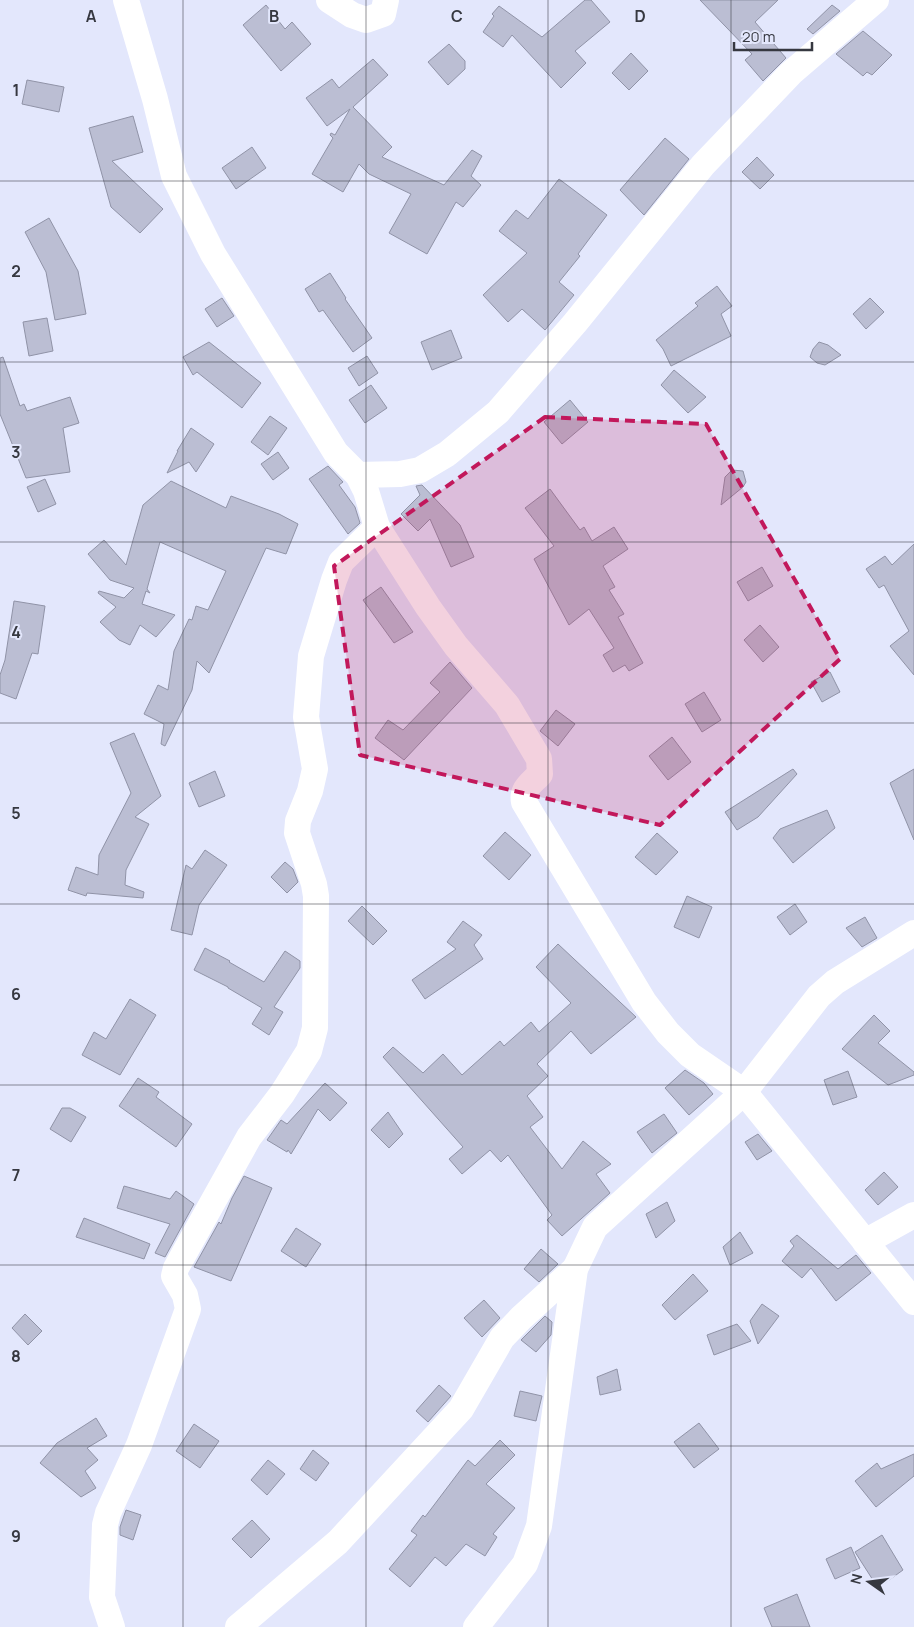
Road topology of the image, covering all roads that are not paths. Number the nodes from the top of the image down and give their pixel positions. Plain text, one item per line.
1 (126, 0) edge
2 (329, 0) edge
3 (386, 0) edge
4 (876, 0) edge
5 (358, 475) junction
6 (377, 527) junction
7 (914, 933) edge
8 (744, 1092) junction
9 (914, 1215) edge
10 (865, 1242) junction
11 (575, 1269) junction
12 (914, 1302) edge
13 (112, 1627) edge
14 (238, 1627) edge
15 (476, 1627) edge

1 - 5 street
2 - 3 street
4 - 5 street
5 - 6 street
6 - 8 street
6 - 13 street
7 - 8 street
8 - 10 street
8 - 11 street
9 - 10 street
10 - 12 street
11 - 14 street
11 - 15 street

